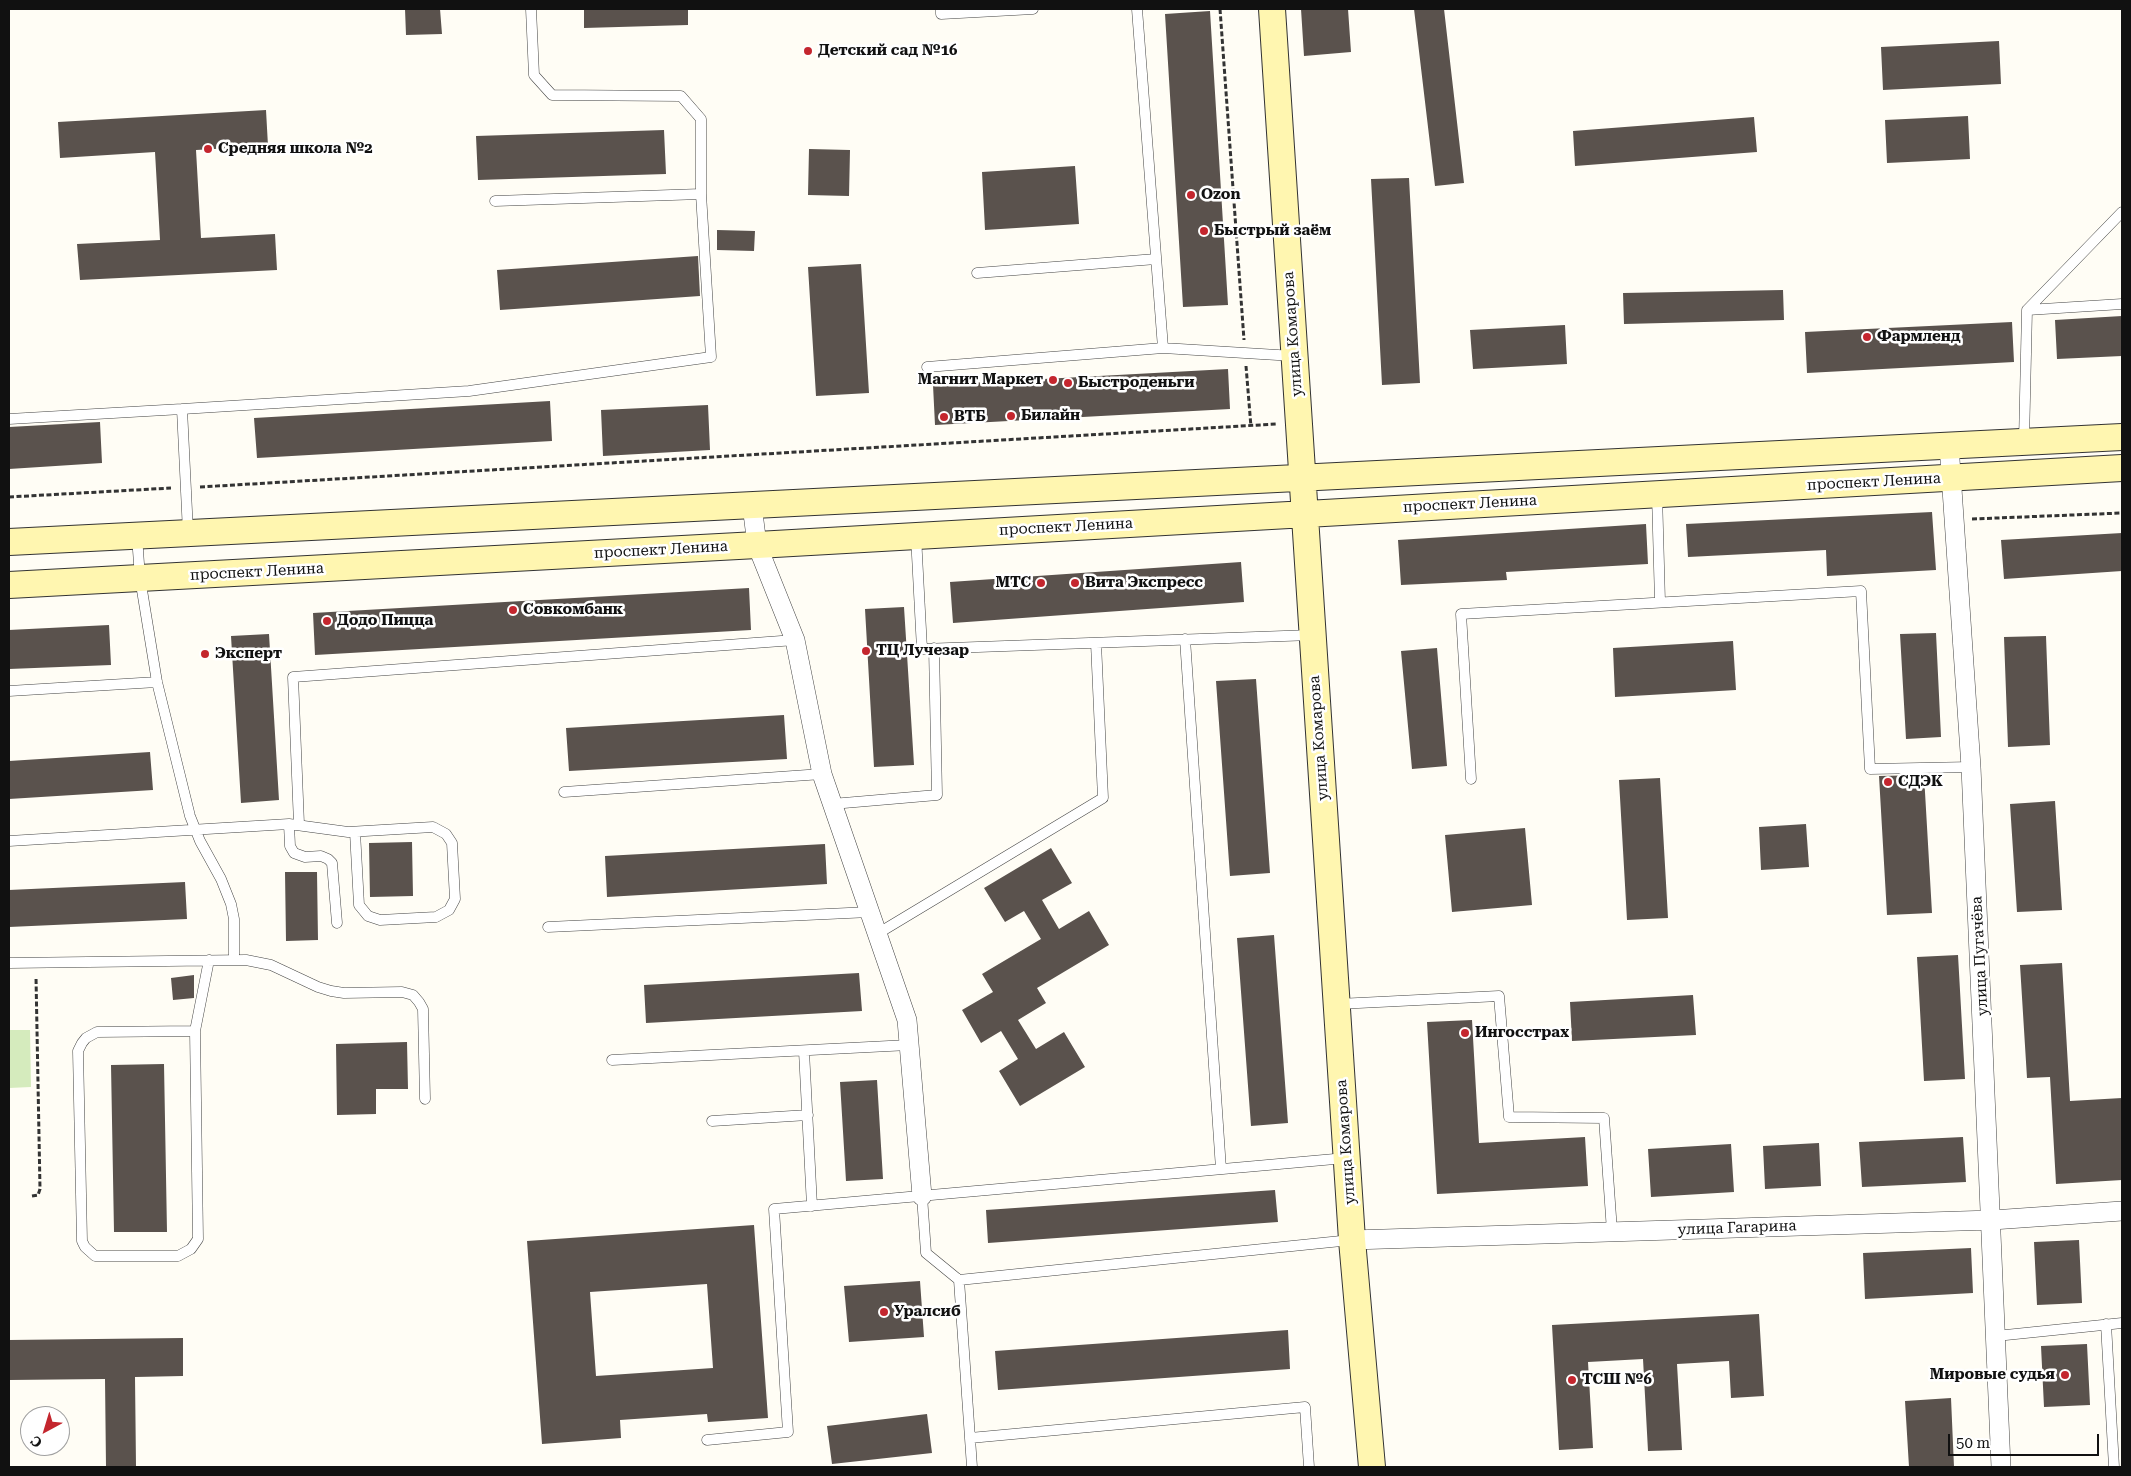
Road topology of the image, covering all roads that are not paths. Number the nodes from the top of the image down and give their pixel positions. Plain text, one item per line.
1 (531, 9) edge
2 (941, 9) edge
3 (1033, 9) edge
4 (1137, 9) edge
5 (1272, 9) edge
6 (701, 194) junction
7 (495, 201) dead end
8 (2122, 212) edge
9 (1156, 259) junction
10 (978, 274) dead end
11 (2122, 304) edge
12 (2026, 310) junction
13 (1163, 348) junction
14 (1294, 356) junction
15 (927, 367) dead end
16 (182, 409) junction
17 (9, 419) edge
18 (2122, 437) edge
19 (2024, 442) junction
20 (1949, 445) junction
21 (2122, 468) edge
22 (1302, 478) junction
23 (1952, 478) junction
24 (1657, 494) junction
25 (752, 505) junction
26 (1305, 513) junction
27 (188, 533) junction
28 (137, 536) junction
29 (916, 536) junction
30 (9, 542) edge
31 (757, 545) junction
32 (140, 578) junction
33 (9, 585) edge
34 (1660, 602) junction
35 (1313, 635) junction
36 (796, 640) junction
37 (1185, 640) junction
38 (1096, 643) junction
39 (934, 648) junction
40 (157, 682) junction
41 (9, 691) edge
42 (1971, 767) junction
43 (822, 774) junction
44 (1471, 779) dead end
45 (564, 792) dead end
46 (832, 804) junction
47 (294, 824) junction
48 (195, 829) junction
49 (355, 832) junction
50 (9, 840) edge
51 (870, 912) junction
52 (337, 923) dead end
53 (548, 927) dead end
54 (877, 934) junction
55 (234, 959) junction
56 (209, 960) junction
57 (9, 963) edge
58 (1337, 1004) junction
59 (195, 1031) junction
60 (909, 1046) junction
61 (804, 1051) junction
62 (612, 1060) dead end
63 (425, 1100) dead end
64 (808, 1115) junction
65 (712, 1121) dead end
66 (1347, 1158) junction
67 (1221, 1169) junction
68 (922, 1196) junction
69 (812, 1206) junction
70 (2122, 1211) edge
71 (1992, 1220) junction
72 (1612, 1232) junction
73 (1352, 1240) junction
74 (959, 1280) junction
75 (2122, 1323) edge
76 (2106, 1324) junction
77 (1996, 1336) junction
78 (970, 1438) junction
79 (706, 1440) dead end
80 (972, 1467) edge
81 (1309, 1467) edge
82 (1372, 1467) edge
83 (2001, 1467) edge
84 (2114, 1467) edge

1 - 6 lane
2 - 3 lane
4 - 9 lane
5 - 14 street, улица Комарова
6 - 7 lane
6 - 16 lane
8 - 12 lane
9 - 10 lane
9 - 13 lane
11 - 12 lane
12 - 19 lane
13 - 14 lane
13 - 15 lane
14 - 22 street, улица Комарова
16 - 17 lane
16 - 27 lane
18 - 19 street
19 - 20 street
20 - 22 street
20 - 23 street, улица Пугачёва
21 - 23 street, проспект Ленина
22 - 25 street
22 - 26 street, улица Комарова
23 - 24 street, проспект Ленина
23 - 42 street, улица Пугачёва
24 - 26 street, проспект Ленина
24 - 34 lane
25 - 27 street
25 - 31 street
26 - 29 street, проспект Ленина
26 - 35 street, улица Комарова
27 - 28 street
28 - 30 street
28 - 32 lane
29 - 31 street, проспект Ленина
29 - 39 lane
31 - 32 street, проспект Ленина
31 - 36 street
32 - 33 street, проспект Ленина
32 - 40 lane
34 - 42 lane
34 - 44 lane
35 - 37 lane
35 - 58 street, улица Комарова
36 - 43 street
36 - 47 lane
37 - 38 lane
37 - 67 lane
38 - 39 lane
38 - 54 lane
39 - 46 lane
40 - 41 lane
40 - 48 lane
42 - 71 street, улица Пугачёва
43 - 45 lane
43 - 46 street
46 - 51 street
47 - 48 lane
47 - 49 lane
47 - 52 lane
48 - 50 lane
48 - 55 lane
49 - 49 lane
51 - 53 lane
51 - 54 street
54 - 60 street
55 - 56 lane
55 - 63 lane
56 - 57 lane
56 - 59 lane
58 - 66 street, улица Комарова
58 - 72 lane
59 - 59 lane
60 - 61 lane
60 - 68 street
61 - 62 lane
61 - 64 lane
64 - 65 lane
64 - 69 lane
66 - 67 lane
66 - 73 street, улица Комарова
67 - 68 lane
68 - 69 lane
68 - 74 lane
69 - 79 lane
70 - 71 street, улица Гагарина
71 - 72 street, улица Гагарина
71 - 77 street, улица Пугачёва
72 - 73 street, улица Гагарина
73 - 74 lane
73 - 82 street, улица Комарова
74 - 78 lane
75 - 76 lane
76 - 77 lane
76 - 84 lane
77 - 83 street, улица Пугачёва
78 - 80 lane
78 - 81 lane

